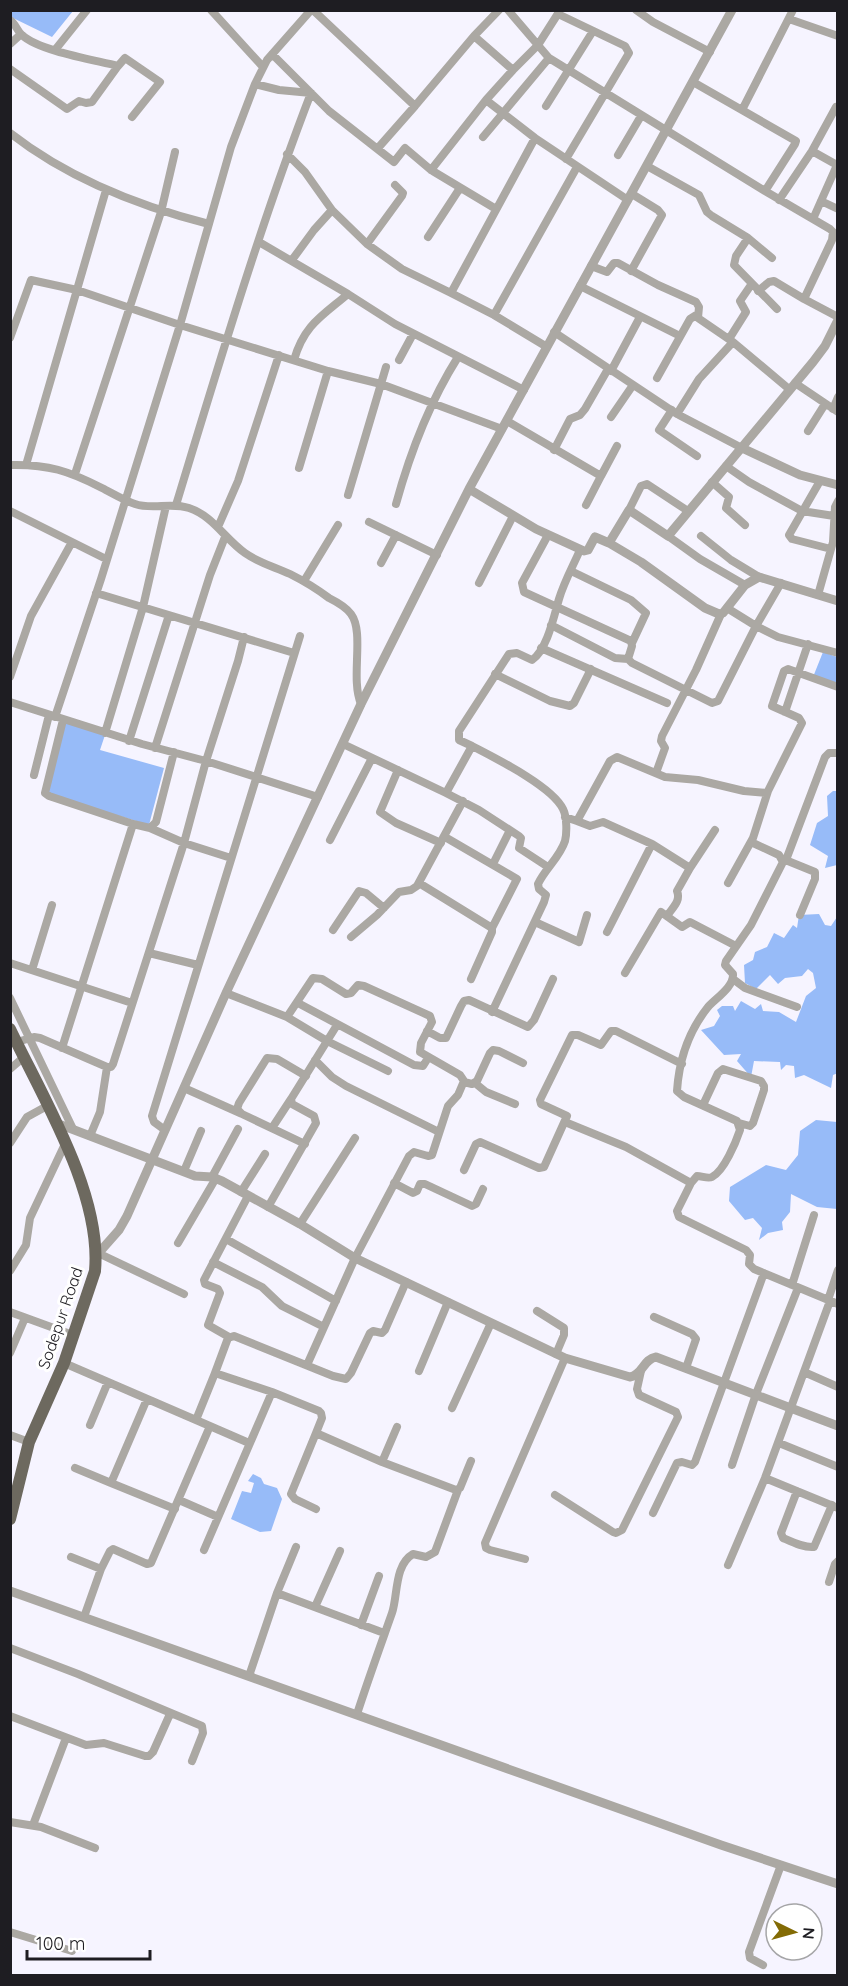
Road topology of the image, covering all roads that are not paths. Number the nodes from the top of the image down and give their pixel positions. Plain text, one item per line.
1 (87, 10) edge
2 (212, 10) edge
3 (312, 10) edge
4 (499, 10) edge
5 (508, 10) edge
6 (636, 10) edge
7 (732, 10) edge
8 (793, 10) edge
9 (559, 12) edge
10 (789, 19) junction
11 (10, 20) edge
12 (593, 31) junction
13 (20, 35) junction
14 (474, 36) junction
15 (837, 36) edge
16 (10, 44) edge
17 (538, 45) junction
18 (55, 50) junction
19 (710, 52) junction
20 (272, 54) junction
21 (549, 58) junction
22 (118, 66) junction
23 (262, 66) junction
24 (10, 69) edge
25 (513, 70) junction
26 (568, 70) junction
27 (693, 82) junction
28 (255, 84) junction
29 (311, 93) junction
30 (606, 94) junction
31 (486, 100) junction
32 (415, 106) junction
33 (546, 106) dead end
34 (836, 107) dead end
35 (741, 110) junction
36 (503, 113) junction
37 (641, 116) junction
38 (132, 117) dead end
39 (666, 131) junction
40 (10, 134) edge
41 (483, 137) dead end
42 (535, 138) junction
43 (378, 148) junction
44 (812, 151) junction
45 (175, 152) dead end
46 (287, 154) junction
47 (618, 155) dead end
48 (566, 159) junction
49 (647, 166) junction
50 (577, 167) junction
51 (431, 170) junction
52 (395, 185) dead end
53 (460, 188) junction
54 (106, 190) junction
55 (765, 192) junction
56 (630, 197) junction
57 (778, 200) junction
58 (821, 201) junction
59 (496, 209) junction
60 (837, 209) edge
61 (332, 210) junction
62 (161, 212) junction
63 (813, 219) junction
64 (209, 224) junction
65 (428, 237) dead end
66 (748, 238) junction
67 (259, 242) junction
68 (367, 244) junction
69 (772, 258) dead end
70 (291, 260) junction
71 (591, 266) junction
72 (632, 270) junction
73 (751, 285) junction
74 (580, 286) junction
75 (77, 290) junction
76 (758, 291) junction
77 (451, 293) junction
78 (348, 294) junction
79 (804, 299) junction
80 (128, 308) junction
81 (777, 309) dead end
82 (698, 314) junction
83 (494, 315) junction
84 (640, 317) junction
85 (837, 319) edge
86 (180, 325) junction
87 (554, 332) junction
88 (413, 334) junction
89 (680, 336) junction
90 (10, 338) edge
91 (228, 339) junction
92 (731, 341) junction
93 (547, 347) junction
94 (279, 355) junction
95 (458, 357) junction
96 (294, 360) junction
97 (399, 360) dead end
98 (386, 367) dead end
99 (609, 370) junction
100 (328, 371) junction
101 (657, 378) dead end
102 (381, 384) junction
103 (633, 385) junction
104 (792, 386) junction
105 (524, 390) junction
106 (837, 397) edge
107 (432, 402) junction
108 (825, 404) junction
109 (835, 411) edge
110 (674, 412) junction
111 (611, 417) dead end
112 (504, 425) junction
113 (808, 431) dead end
114 (617, 446) dead end
115 (742, 448) junction
116 (554, 450) junction
117 (697, 456) dead end
118 (10, 465) edge
119 (26, 465) junction
120 (726, 466) junction
121 (299, 468) dead end
122 (75, 474) junction
123 (601, 476) junction
124 (820, 481) junction
125 (712, 482) junction
126 (837, 484) edge
127 (469, 489) junction
128 (348, 495) dead end
129 (125, 500) junction
130 (837, 501) edge
131 (396, 504) dead end
132 (176, 505) junction
133 (585, 505) dead end
134 (166, 506) junction
135 (629, 510) junction
136 (10, 511) edge
137 (688, 511) junction
138 (802, 511) junction
139 (513, 516) junction
140 (834, 516) junction
141 (369, 522) dead end
142 (338, 525) dead end
143 (745, 525) dead end
144 (218, 527) junction
145 (396, 535) junction
146 (548, 535) junction
147 (668, 536) junction
148 (701, 536) dead end
149 (225, 537) junction
150 (72, 542) junction
151 (609, 543) junction
152 (831, 549) junction
153 (580, 550) junction
154 (437, 555) junction
155 (106, 559) junction
156 (381, 563) dead end
157 (571, 571) junction
158 (759, 577) junction
159 (304, 581) junction
160 (479, 583) dead end
161 (781, 583) junction
162 (745, 585) junction
163 (96, 593) junction
164 (818, 595) junction
165 (837, 601) edge
166 (143, 607) junction
167 (557, 608) junction
168 (724, 611) junction
169 (170, 615) junction
170 (195, 623) junction
171 (551, 625) junction
172 (756, 626) junction
173 (300, 636) dead end
174 (244, 637) junction
175 (632, 643) junction
176 (808, 644) junction
177 (541, 648) junction
178 (294, 653) junction
179 (837, 653) edge
180 (628, 659) junction
181 (591, 669) junction
182 (798, 672) junction
183 (495, 674) junction
184 (10, 676) edge
185 (837, 687) edge
186 (686, 690) junction
187 (10, 702) edge
188 (667, 703) dead end
189 (362, 704) junction
190 (784, 712) junction
191 (56, 717) junction
192 (105, 733) junction
193 (129, 741) junction
194 (343, 744) junction
195 (472, 746) junction
196 (155, 748) junction
197 (174, 752) junction
198 (837, 753) edge
199 (372, 758) junction
200 (206, 761) junction
201 (398, 771) junction
202 (657, 773) junction
203 (34, 775) dead end
204 (257, 777) junction
205 (768, 791) junction
206 (447, 793) junction
207 (318, 797) junction
208 (463, 801) junction
209 (565, 817) junction
210 (577, 821) junction
211 (133, 824) junction
212 (150, 828) junction
213 (510, 830) junction
214 (715, 830) dead end
215 (330, 840) dead end
216 (443, 840) junction
217 (751, 842) junction
218 (184, 843) junction
219 (652, 844) junction
220 (231, 858) junction
221 (784, 859) junction
222 (493, 864) junction
223 (548, 867) junction
224 (690, 868) junction
225 (419, 883) junction
226 (728, 883) dead end
227 (52, 905) dead end
228 (384, 908) junction
229 (587, 915) dead end
230 (667, 915) junction
231 (800, 915) dead end
232 (535, 922) junction
233 (492, 927) junction
234 (333, 930) dead end
235 (607, 932) dead end
236 (351, 938) dead end
237 (736, 946) junction
238 (149, 953) junction
239 (10, 963) edge
240 (198, 965) junction
241 (32, 970) junction
242 (626, 973) dead end
243 (471, 979) dead end
244 (553, 979) dead end
245 (733, 979) junction
246 (82, 987) junction
247 (226, 993) junction
248 (10, 998) edge
249 (132, 1003) junction
250 (298, 1003) junction
251 (797, 1006) dead end
252 (492, 1012) junction
253 (287, 1017) junction
254 (337, 1025) junction
255 (10, 1029) edge
256 (427, 1031) junction
257 (23, 1040) junction
258 (327, 1041) junction
259 (62, 1048) junction
260 (24, 1057) junction
261 (428, 1058) junction
262 (315, 1060) junction
263 (523, 1063) dead end
264 (682, 1064) junction
265 (107, 1067) junction
266 (10, 1069) edge
267 (388, 1071) dead end
268 (306, 1076) junction
269 (464, 1082) junction
270 (475, 1083) junction
271 (184, 1088) junction
272 (291, 1099) junction
273 (515, 1104) dead end
274 (703, 1105) junction
275 (47, 1106) junction
276 (242, 1114) junction
277 (565, 1122) junction
278 (56, 1123) junction
279 (739, 1124) junction
280 (272, 1128) junction
281 (238, 1129) dead end
282 (73, 1130) junction
283 (165, 1130) junction
284 (201, 1131) dead end
285 (439, 1132) junction
286 (90, 1136) junction
287 (355, 1138) dead end
288 (10, 1143) edge
289 (65, 1144) junction
290 (305, 1144) junction
291 (265, 1154) dead end
292 (153, 1159) junction
293 (464, 1170) dead end
294 (184, 1171) junction
295 (214, 1178) junction
296 (394, 1183) junction
297 (691, 1183) junction
298 (483, 1189) dead end
299 (245, 1194) junction
300 (268, 1207) junction
301 (814, 1215) dead end
302 (300, 1224) junction
303 (226, 1239) junction
304 (177, 1244) dead end
305 (97, 1255) junction
306 (355, 1258) junction
307 (213, 1262) junction
308 (837, 1270) edge
309 (10, 1271) edge
310 (764, 1273) junction
311 (406, 1282) junction
312 (795, 1286) junction
313 (184, 1294) dead end
314 (336, 1301) junction
315 (448, 1302) junction
316 (832, 1302) edge
317 (537, 1311) dead end
318 (10, 1312) edge
319 (654, 1317) dead end
320 (25, 1318) junction
321 (491, 1323) junction
322 (324, 1327) junction
323 (73, 1335) junction
324 (229, 1337) junction
325 (10, 1353) edge
326 (556, 1354) junction
327 (566, 1358) junction
328 (64, 1363) junction
329 (307, 1365) junction
330 (686, 1368) junction
331 (419, 1371) dead end
332 (641, 1371) junction
333 (804, 1372) junction
334 (214, 1373) junction
335 (108, 1382) junction
336 (724, 1383) junction
337 (837, 1387) edge
338 (272, 1392) junction
339 (756, 1394) junction
340 (147, 1399) junction
341 (452, 1408) dead end
342 (790, 1408) junction
343 (196, 1420) junction
344 (90, 1425) dead end
345 (210, 1426) junction
346 (837, 1426) edge
347 (397, 1427) dead end
348 (316, 1433) junction
349 (10, 1436) edge
350 (29, 1442) junction
351 (249, 1443) junction
352 (778, 1443) junction
353 (471, 1461) dead end
354 (382, 1462) junction
355 (732, 1465) dead end
356 (837, 1467) edge
357 (75, 1468) dead end
358 (765, 1479) junction
359 (111, 1483) junction
360 (458, 1490) junction
361 (797, 1491) junction
362 (555, 1495) dead end
363 (179, 1500) junction
364 (835, 1506) edge
365 (175, 1509) junction
366 (316, 1509) dead end
367 (653, 1513) dead end
368 (218, 1517) junction
369 (10, 1519) edge
370 (296, 1547) dead end
371 (204, 1550) dead end
372 (340, 1551) dead end
373 (72, 1557) dead end
374 (525, 1559) dead end
375 (837, 1561) edge
376 (728, 1565) dead end
377 (101, 1569) junction
378 (379, 1576) dead end
379 (829, 1582) dead end
380 (10, 1591) edge
381 (277, 1593) junction
382 (315, 1607) junction
383 (84, 1617) junction
384 (362, 1625) junction
385 (384, 1633) junction
386 (10, 1648) edge
387 (249, 1676) junction
388 (170, 1714) junction
389 (357, 1714) junction
390 (10, 1716) edge
391 (66, 1738) junction
392 (192, 1761) dead end
393 (10, 1822) edge
394 (33, 1825) junction
395 (95, 1848) dead end
396 (781, 1864) junction
397 (837, 1884) edge
398 (10, 1932) edge
399 (72, 1950) dead end
400 (764, 1965) dead end

1 - 18 street
2 - 23 street
3 - 20 street
3 - 32 street
4 - 14 street
5 - 17 street
6 - 19 street
7 - 19 street
8 - 10 street
9 - 12 street
9 - 17 street
10 - 15 street
10 - 35 street
11 - 13 street
12 - 26 street
12 - 30 street
13 - 16 street
13 - 18 street
14 - 25 street
14 - 32 street
17 - 21 street
17 - 25 street
18 - 22 street
19 - 27 street
20 - 23 street
20 - 29 street
21 - 26 street
21 - 36 street
22 - 24 street
22 - 38 street
23 - 28 street
25 - 31 street
26 - 30 street
26 - 33 street
27 - 35 street
27 - 39 street
28 - 29 street
28 - 64 street
29 - 43 street
29 - 46 street
30 - 37 street
30 - 48 street
31 - 36 street
31 - 51 street
32 - 43 street
34 - 44 street
35 - 55 street
36 - 41 street
36 - 42 street
37 - 39 street
37 - 47 street
39 - 49 street
39 - 55 street
40 - 54 street
42 - 48 street
42 - 59 street
43 - 51 street
44 - 57 street
44 - 58 street
45 - 62 street
46 - 61 street
46 - 67 street
48 - 50 street
49 - 56 street
49 - 66 street
50 - 56 street
50 - 83 street
51 - 53 street
52 - 68 street
53 - 59 street
53 - 65 street
54 - 62 street
54 - 75 street
55 - 57 street
56 - 71 street
56 - 72 street
57 - 63 street
58 - 60 street
58 - 63 street
59 - 77 street
61 - 68 street
61 - 70 street
62 - 64 street
62 - 80 street
63 - 79 street
64 - 86 street
66 - 69 street
66 - 73 street
67 - 70 street
67 - 91 street
68 - 77 street
70 - 78 street
71 - 72 street
71 - 74 street
72 - 82 street
73 - 76 street
73 - 92 street
74 - 84 street
74 - 87 street
75 - 80 street
75 - 90 street
75 - 119 street
76 - 79 street
76 - 81 street
77 - 83 street
78 - 88 street
78 - 96 street
79 - 85 street
80 - 86 street
80 - 122 street
82 - 89 street
82 - 92 street
83 - 93 street
84 - 89 street
84 - 99 street
85 - 104 street
86 - 91 street
86 - 129 street
87 - 93 street
87 - 99 street
88 - 95 street
88 - 97 street
89 - 101 street
91 - 94 street
91 - 132 street
92 - 104 street
92 - 110 street
93 - 105 street
94 - 96 street
94 - 144 street
95 - 105 street
95 - 107 street
96 - 100 street
98 - 102 street
99 - 103 street
99 - 116 street
100 - 102 street
100 - 121 street
102 - 107 street
102 - 128 street
103 - 110 street
103 - 111 street
104 - 108 street
104 - 115 street
105 - 112 street
106 - 109 street
107 - 112 street
107 - 131 street
108 - 109 street
108 - 113 street
110 - 115 street
110 - 117 street
112 - 116 street
112 - 127 street
114 - 123 street
115 - 120 street
115 - 124 street
116 - 123 street
118 - 119 street
119 - 122 street
120 - 125 street
120 - 138 street
122 - 129 street
123 - 133 street
124 - 126 street
124 - 138 street
125 - 137 street
125 - 143 street
127 - 139 street
127 - 154 street
129 - 134 street
129 - 155 street
130 - 140 street
132 - 134 street
132 - 144 street
134 - 166 street
135 - 137 street
135 - 147 street
135 - 151 street
136 - 150 street
137 - 147 street
138 - 140 street
138 - 152 street
139 - 146 street
139 - 160 street
140 - 152 street
141 - 145 street
142 - 159 street
144 - 149 street
145 - 154 street
145 - 156 street
146 - 153 street
146 - 167 street
147 - 162 street
148 - 158 street
149 - 159 street
149 - 170 street
150 - 155 street
150 - 184 street
151 - 153 street
151 - 168 street
152 - 164 street
153 - 157 street
154 - 189 street
155 - 163 street
157 - 167 street
157 - 175 street
158 - 161 street
158 - 162 street
159 - 189 street
161 - 164 street
161 - 172 street
162 - 168 street
163 - 166 street
163 - 191 street
164 - 165 street
166 - 169 street
166 - 192 street
167 - 171 street
167 - 175 street
168 - 172 street
168 - 186 street
169 - 170 street
169 - 193 street
170 - 174 street
170 - 196 street
171 - 177 street
171 - 180 street
172 - 176 street
172 - 186 street
173 - 178 street
174 - 178 street
174 - 200 street
175 - 180 street
176 - 179 street
176 - 182 street
177 - 181 street
177 - 183 street
178 - 204 street
180 - 186 street
181 - 183 street
181 - 188 street
182 - 185 street
182 - 190 street
182 - 190 street
183 - 195 street
186 - 202 street
187 - 191 street
189 - 194 street
190 - 205 street
191 - 192 street
191 - 203 street
191 - 211 street
192 - 193 street
193 - 196 street
194 - 199 street
194 - 207 street
195 - 206 street
195 - 209 street
196 - 197 street
197 - 200 street
197 - 212 street
198 - 221 street
199 - 201 street
199 - 215 street
200 - 204 street
200 - 218 street
201 - 206 street
201 - 216 street
202 - 205 street
202 - 210 street
204 - 207 street
204 - 220 street
205 - 217 street
206 - 208 street
207 - 247 street
208 - 213 street
208 - 216 street
209 - 210 street
209 - 223 street
210 - 219 street
211 - 212 street
211 - 246 street
212 - 218 street
213 - 222 street
213 - 223 street
214 - 224 street
216 - 222 street
216 - 225 street
217 - 221 street
217 - 226 street
218 - 220 street
218 - 238 street
219 - 224 street
219 - 235 street
220 - 240 street
221 - 231 street
221 - 237 street
222 - 233 street
223 - 232 street
224 - 230 street
225 - 228 street
225 - 233 street
227 - 241 street
228 - 234 street
228 - 236 street
229 - 232 street
230 - 237 street
230 - 242 street
232 - 252 street
233 - 243 street
237 - 245 street
238 - 240 street
238 - 249 street
239 - 241 street
240 - 283 street
241 - 246 street
244 - 252 street
245 - 251 street
245 - 264 street
246 - 249 street
246 - 259 street
247 - 253 street
247 - 271 street
248 - 257 street
249 - 265 street
250 - 253 street
250 - 254 street
250 - 256 street
252 - 256 street
253 - 258 street
254 - 258 street
254 - 261 street
255 - 257 main road, Sodepur Road
256 - 261 street
257 - 259 street
257 - 260 main road, Sodepur Road
257 - 282 street
258 - 262 street
258 - 267 street
259 - 265 street
260 - 266 street
260 - 275 main road, Sodepur Road
261 - 269 street
262 - 268 street
262 - 285 street
263 - 270 street
264 - 274 street
264 - 277 street
265 - 286 street
268 - 272 street
268 - 276 street
269 - 270 street
269 - 285 street
270 - 273 street
271 - 276 street
271 - 283 street
272 - 280 street
272 - 290 street
274 - 279 street
274 - 279 street
275 - 278 main road, Sodepur Road
275 - 288 street
276 - 280 street
277 - 293 street
277 - 297 street
278 - 282 street
278 - 289 main road, Sodepur Road
279 - 297 street
280 - 290 street
281 - 295 street
282 - 286 street
283 - 292 street
284 - 294 street
285 - 296 street
286 - 292 street
287 - 302 street
289 - 305 main road, Sodepur Road
289 - 309 street
290 - 300 street
291 - 299 street
292 - 294 street
292 - 305 street
294 - 295 street
295 - 299 street
295 - 304 street
296 - 298 street
296 - 306 street
297 - 310 street
299 - 300 street
299 - 303 street
300 - 302 street
301 - 312 street
302 - 306 street
303 - 307 street
303 - 314 street
305 - 313 street
305 - 323 main road, Sodepur Road
306 - 311 street
306 - 314 street
307 - 322 street
307 - 324 street
308 - 316 street
310 - 312 street
310 - 336 street
311 - 315 street
311 - 329 street
312 - 316 street
312 - 339 street
314 - 322 street
315 - 321 street
315 - 331 street
316 - 333 street
317 - 326 street
318 - 320 street
319 - 330 street
320 - 323 street
320 - 325 street
321 - 326 street
321 - 341 street
322 - 329 street
323 - 328 main road, Sodepur Road
324 - 329 street
324 - 334 street
326 - 327 street
327 - 332 street
327 - 374 street
328 - 335 street
328 - 350 main road, Sodepur Road
330 - 332 street
330 - 336 street
332 - 362 street
333 - 337 street
333 - 342 street
334 - 338 street
334 - 343 street
335 - 340 street
335 - 344 street
336 - 339 street
336 - 367 street
338 - 348 street
338 - 351 street
339 - 342 street
339 - 355 street
340 - 343 street
340 - 359 street
342 - 346 street
342 - 352 street
343 - 345 street
345 - 351 street
345 - 363 street
347 - 354 street
348 - 354 street
348 - 366 street
349 - 350 street
350 - 369 main road, Sodepur Road
351 - 368 street
352 - 356 street
352 - 358 street
353 - 360 street
354 - 360 street
357 - 359 street
358 - 361 street
358 - 376 street
359 - 365 street
360 - 385 street
361 - 364 street
361 - 364 street
363 - 365 street
363 - 368 street
365 - 377 street
368 - 371 street
370 - 381 street
372 - 382 street
373 - 377 street
375 - 379 street
377 - 383 street
378 - 384 street
380 - 383 street
381 - 382 street
381 - 387 street
382 - 384 street
383 - 387 street
384 - 385 street
385 - 389 street
386 - 388 street
387 - 389 street
388 - 391 street
388 - 392 street
389 - 396 street
390 - 391 street
391 - 394 street
393 - 394 street
394 - 395 street
396 - 397 street
396 - 400 street
398 - 399 street

